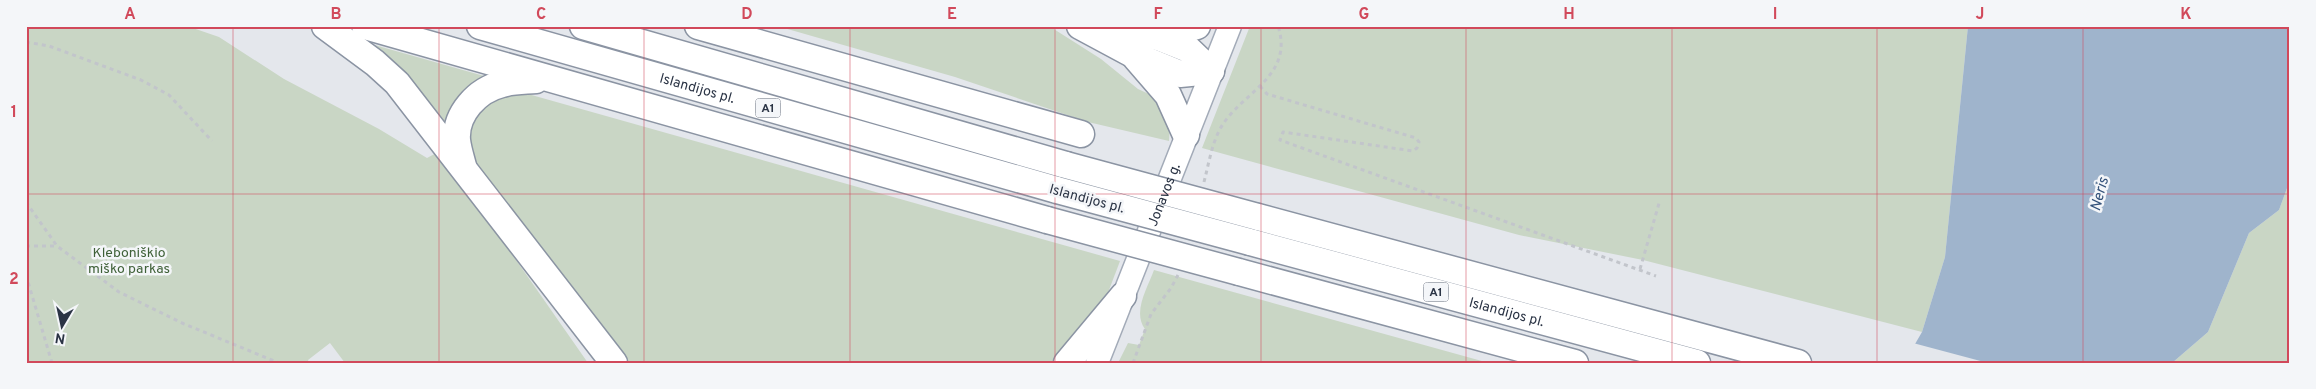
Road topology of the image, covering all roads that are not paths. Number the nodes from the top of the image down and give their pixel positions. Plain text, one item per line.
1 (325, 26) edge
2 (365, 26) edge
3 (480, 26) edge
4 (698, 26) edge
5 (1080, 26) edge
6 (1109, 26) edge
7 (1197, 26) edge
8 (1230, 26) edge
9 (594, 28) edge
10 (1158, 37) junction
11 (1134, 55) junction
12 (1211, 71) junction
13 (549, 78) junction
14 (1081, 134) dead end
15 (1186, 135) junction
16 (463, 166) junction
17 (1123, 296) junction
18 (614, 363) edge
19 (1067, 363) edge
20 (1098, 363) edge
21 (1575, 363) edge
22 (1697, 363) edge
23 (1798, 363) edge

1 - 16 highway
2 - 13 highway
3 - 22 highway, Islandijos pl. / A1, bridge
4 - 14 highway
5 - 11 highway
6 - 10 highway
7 - 10 highway
8 - 12 main road, Jonavos g.
9 - 23 highway, Islandijos pl. / A1, bridge
10 - 12 highway
11 - 12 highway
11 - 15 highway
12 - 15 main road, Jonavos g.
13 - 16 highway
13 - 21 highway, bridge
15 - 17 main road, Jonavos g.
16 - 18 highway
17 - 19 highway
17 - 20 main road, Jonavos g.

